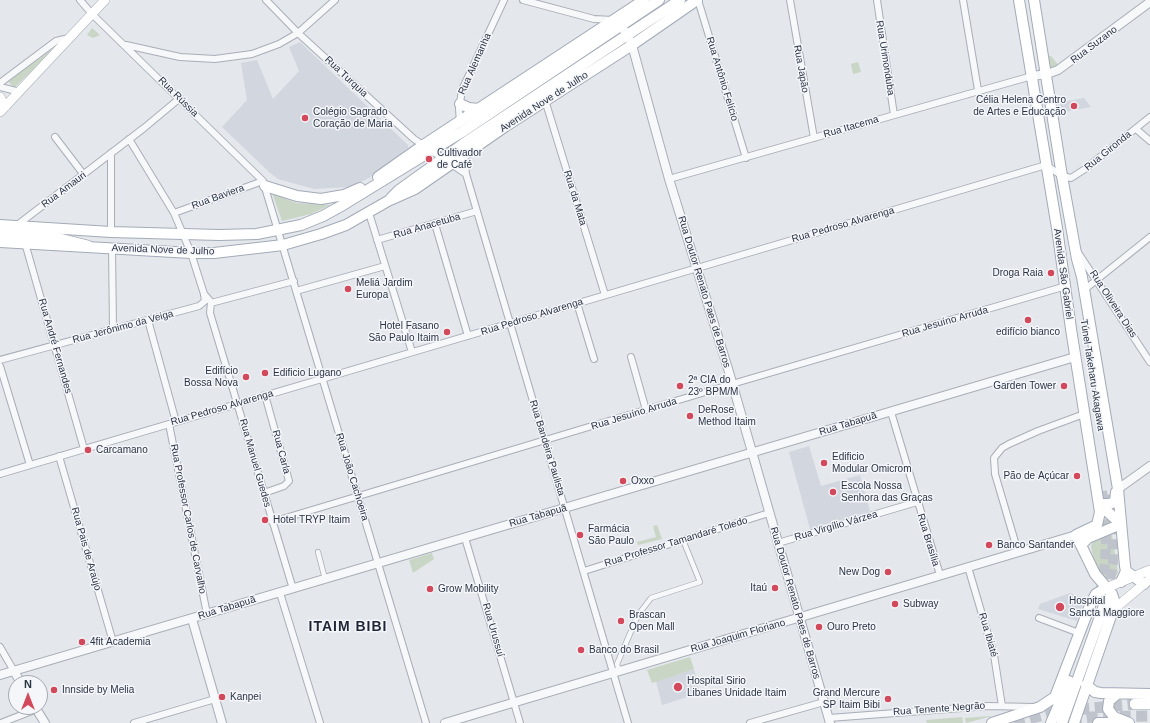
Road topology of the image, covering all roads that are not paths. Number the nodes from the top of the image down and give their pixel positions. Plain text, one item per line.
1 (80, 0) edge
2 (105, 0) edge
3 (266, 0) edge
4 (335, 0) edge
5 (338, 0) edge
6 (504, 0) edge
7 (523, 0) edge
8 (644, 0) edge
9 (659, 0) edge
10 (680, 0) edge
11 (697, 0) edge
12 (790, 0) edge
13 (877, 0) edge
14 (963, 0) edge
15 (1019, 0) edge
16 (1034, 0) edge
17 (1150, 2) edge
18 (92, 14) junction
19 (594, 18) junction
20 (617, 23) junction
21 (602, 28) junction
22 (298, 33) junction
23 (69, 38) junction
24 (630, 40) junction
25 (125, 44) junction
26 (1047, 74) junction
27 (1032, 76) junction
28 (3, 81) edge
29 (0, 87) edge
30 (978, 90) junction
31 (20, 92) junction
32 (0, 97) edge
33 (180, 98) junction
34 (545, 100) junction
35 (460, 104) junction
36 (479, 108) junction
37 (2, 109) edge
38 (894, 115) junction
39 (1150, 116) edge
40 (461, 127) junction
41 (1136, 128) junction
42 (55, 137) dead end
43 (814, 138) junction
44 (129, 139) junction
45 (1150, 141) edge
46 (426, 148) junction
47 (463, 149) junction
48 (110, 153) junction
49 (746, 158) junction
50 (446, 161) junction
51 (1046, 165) junction
52 (466, 174) junction
53 (84, 175) junction
54 (1062, 176) junction
55 (669, 179) junction
56 (264, 184) junction
57 (371, 185) junction
58 (477, 211) junction
59 (174, 213) junction
60 (369, 213) junction
61 (435, 224) junction
62 (0, 225) edge
63 (16, 226) junction
64 (278, 231) junction
65 (111, 232) junction
66 (183, 234) junction
67 (1150, 237) edge
68 (1, 240) edge
69 (378, 240) junction
70 (25, 243) junction
71 (283, 245) junction
72 (88, 246) junction
73 (112, 248) junction
74 (1075, 248) junction
75 (191, 253) junction
76 (1077, 259) junction
77 (385, 266) junction
78 (698, 268) junction
79 (294, 280) junction
80 (1098, 280) junction
81 (1066, 288) junction
82 (1084, 290) junction
83 (296, 291) junction
84 (605, 295) junction
85 (207, 301) junction
86 (577, 304) junction
87 (148, 320) junction
88 (509, 324) junction
89 (113, 330) junction
90 (468, 336) junction
91 (55, 345) junction
92 (412, 352) junction
93 (631, 357) dead end
94 (1075, 357) junction
95 (594, 359) dead end
96 (0, 360) edge
97 (1150, 360) edge
98 (0, 366) edge
99 (323, 378) junction
100 (732, 384) junction
101 (265, 395) junction
102 (237, 404) junction
103 (646, 410) junction
104 (890, 412) junction
105 (1084, 414) junction
106 (176, 422) junction
107 (169, 424) junction
108 (545, 441) junction
109 (84, 449) junction
110 (752, 453) junction
111 (59, 456) junction
112 (30, 465) junction
113 (1150, 466) edge
114 (0, 474) edge
115 (1110, 490) junction
116 (264, 493) junction
117 (358, 496) junction
118 (917, 502) junction
119 (1099, 504) junction
120 (565, 508) junction
121 (769, 513) junction
122 (272, 522) junction
123 (1121, 524) junction
124 (465, 538) junction
125 (683, 540) junction
126 (1079, 540) junction
127 (778, 543) junction
128 (318, 552) dead end
129 (1018, 552) junction
130 (378, 563) junction
131 (968, 567) junction
132 (1150, 570) edge
133 (584, 571) junction
134 (1130, 574) junction
135 (940, 575) junction
136 (325, 579) junction
137 (1121, 582) joint
138 (1147, 582) edge
139 (1106, 588) junction
140 (293, 589) junction
141 (280, 593) junction
142 (1113, 610) junction
143 (207, 614) junction
144 (800, 618) junction
145 (192, 619) junction
146 (1038, 619) dead end
147 (1079, 633) junction
148 (114, 642) junction
149 (0, 648) edge
150 (615, 668) junction
151 (14, 671) junction
152 (0, 675) edge
153 (16, 675) edge
154 (1086, 684) junction
155 (1117, 694) junction
156 (1150, 694) edge
157 (216, 699) junction
158 (514, 702) junction
159 (824, 702) junction
160 (1135, 704) tunnel mouth
161 (1150, 704) edge
162 (1002, 706) junction
163 (1040, 707) junction
164 (20, 715) edge
165 (1007, 718) junction
166 (829, 720) edge
167 (1, 723) edge
168 (134, 723) edge
169 (222, 723) edge
170 (320, 723) edge
171 (426, 723) edge
172 (445, 723) edge
173 (520, 723) edge
174 (628, 723) edge
175 (750, 723) edge
176 (992, 723) edge
177 (1051, 723) edge
178 (1062, 723) edge
179 (1074, 723) edge
180 (1098, 723) edge
181 (1128, 723) edge

1 - 18 street, Rua Rússia
2 - 18 main road
3 - 22 street, Rua Turquia
4 - 5 street
4 - 22 street
6 - 35 street, Rua Alemanha
7 - 19 street
8 - 20 main road, Avenida Nove de Julho
9 - 20 main road, Avenida Nove de Julho
10 - 24 main road, Avenida Nove de Julho
11 - 24 main road, Avenida Nove de Julho
11 - 49 street, Rua Antônio Felício
12 - 43 street, Rua Japão
13 - 38 street, Rua Urimonduba
14 - 30 street
15 - 27 main road, Avenida São Gabriel
16 - 26 main road, Avenida São Gabriel
17 - 26 street, Rua Suzano
18 - 23 main road
18 - 25 street, Rua Rússia
19 - 20 street
19 - 21 street
20 - 21 main road, Avenida Nove de Julho
20 - 24 street
20 - 40 main road, Avenida Nove de Julho
21 - 36 main road, Avenida Nove de Julho
22 - 25 street
22 - 46 street, Rua Turquia
23 - 28 street
23 - 31 main road
24 - 34 main road, Avenida Nove de Julho
24 - 47 main road, Avenida Nove de Julho
24 - 55 street, Rua Doutor Renato Paes de Barros
25 - 33 street, Rua Rússia
26 - 27 street, Rua Suzano
26 - 54 main road, Avenida São Gabriel
27 - 30 street, Rua Itacema
27 - 51 main road, Avenida São Gabriel
29 - 31 street
30 - 38 street, Rua Itacema
31 - 37 main road
32 - 37 main road
33 - 44 street, Rua Amauri
33 - 56 street, Rua Rússia
34 - 47 main road, Avenida Nove de Julho
34 - 84 street, Rua da Mata
35 - 36 main road
35 - 40 street, Rua Alemanha
36 - 40 main road, Avenida Nove de Julho
38 - 43 street, Rua Itacema
39 - 41 street, Rua Gironda
40 - 46 main road, Avenida Nove de Julho
40 - 47 street, Rua Alemanha
41 - 45 street
41 - 54 street, Rua Gironda
42 - 53 street
43 - 49 street, Rua Itacema
44 - 48 street, Rua Amauri
44 - 59 street, Rua Manuel Guedes
46 - 50 street, Rua Turquia
46 - 57 main road, Avenida Nove de Julho
47 - 50 main road, Avenida Nove de Julho
47 - 52 street, Rua Bandeira Paulista
48 - 53 street, Rua Amauri
48 - 65 street
49 - 55 street, Rua Itacema
50 - 52 street
50 - 60 main road, Avenida Nove de Julho
51 - 54 street
51 - 78 street, Rua Pedroso Alvarenga
51 - 81 main road, Avenida São Gabriel
52 - 58 street, Rua Bandeira Paulista
53 - 63 street, Rua Amauri
54 - 74 main road, Avenida São Gabriel
55 - 78 street, Rua Doutor Renato Paes de Barros
56 - 57 main road
56 - 59 street, Rua Baviera
56 - 64 street, Rua João Cachoeira
57 - 64 main road, Avenida Nove de Julho
58 - 61 street, Rua Anacetuba
58 - 88 street, Rua Bandeira Paulista
59 - 66 street, Rua Manuel Guedes
60 - 69 street
60 - 71 main road, Avenida Nove de Julho
61 - 69 street, Rua Anacetuba
61 - 90 street
62 - 63 main road, Avenida Nove de Julho
63 - 65 main road, Avenida Nove de Julho
64 - 66 main road, Avenida Nove de Julho
64 - 71 street, Rua João Cachoeira
65 - 66 main road, Avenida Nove de Julho
66 - 75 street, Rua Manuel Guedes
67 - 80 street
68 - 70 main road, Avenida Nove de Julho
68 - 72 highway
69 - 77 street
70 - 72 main road, Avenida Nove de Julho
70 - 91 street, Rua André Fernandes
71 - 75 main road, Avenida Nove de Julho
71 - 79 street, Rua João Cachoeira
72 - 73 main road, Avenida Nove de Julho
73 - 75 main road, Avenida Nove de Julho
73 - 89 street
74 - 76 main road, Avenida São Gabriel
74 - 80 street, Rua Oliveira Dias
75 - 85 street, Rua Manuel Guedes
76 - 82 main road, Avenida São Gabriel
76 - 115 main road, Túnel Takeharu Akagawa
77 - 83 street
77 - 92 street
78 - 84 street, Rua Pedroso Alvarenga
78 - 100 street, Rua Doutor Renato Paes de Barros
79 - 83 street, Rua João Cachoeira
79 - 85 street, Rua Jerônimo da Veiga
80 - 82 street
80 - 97 street, Rua Oliveira Dias
81 - 94 main road, Avenida São Gabriel
81 - 100 street, Rua Jesuíno Arruda
81 - 115 main road, Túnel Takeharu Akagawa
82 - 115 main road, Avenida São Gabriel
83 - 99 street, Rua João Cachoeira
84 - 86 street, Rua Pedroso Alvarenga
85 - 87 street, Rua Jerônimo da Veiga
85 - 102 street, Rua Manuel Guedes
86 - 88 street, Rua Pedroso Alvarenga
86 - 95 street
87 - 89 street, Rua Jerônimo da Veiga
87 - 106 street
88 - 90 street, Rua Pedroso Alvarenga
88 - 108 street, Rua Bandeira Paulista
89 - 91 street, Rua Jerônimo da Veiga
90 - 92 street, Rua Pedroso Alvarenga
91 - 96 street, Rua Jerônimo da Veiga
91 - 109 street, Rua André Fernandes
92 - 99 street, Rua Pedroso Alvarenga
93 - 103 street
94 - 104 street, Rua Tabapuã
94 - 105 main road, Avenida São Gabriel
98 - 112 street
99 - 101 street, Rua Pedroso Alvarenga
99 - 117 street, Rua João Cachoeira
100 - 103 street, Rua Jesuíno Arruda
100 - 110 street, Rua Doutor Renato Paes de Barros
101 - 102 street, Rua Pedroso Alvarenga
101 - 116 street, Rua Carla
102 - 106 street, Rua Pedroso Alvarenga
102 - 116 street, Rua Manuel Guedes
103 - 108 street, Rua Jesuíno Arruda
104 - 110 street, Rua Tabapuã
104 - 118 street, Rua Brasília
105 - 119 main road, Avenida São Gabriel
105 - 129 street
106 - 107 street, Rua Pedroso Alvarenga
107 - 109 street, Rua Pedroso Alvarenga
107 - 143 street, Rua Professor Carlos de Carvalho
108 - 117 street, Rua Jesuíno Arruda
108 - 120 street, Rua Bandeira Paulista
109 - 111 street, Rua Pedroso Alvarenga
110 - 120 street, Rua Tabapuã
110 - 121 street, Rua Doutor Renato Paes de Barros
111 - 112 street, Rua Pedroso Alvarenga
111 - 148 street, Rua Pais de Araújo
112 - 114 street, Rua Pedroso Alvarenga
113 - 115 street
115 - 119 main road
115 - 123 main road, Avenida São Gabriel
116 - 122 street, Rua Manuel Guedes
117 - 122 street, Rua Jesuíno Arruda
117 - 130 street, Rua João Cachoeira
118 - 127 street, Rua Virgílio Várzea
118 - 135 street, Rua Brasília
119 - 123 main road
119 - 126 main road, Avenida São Gabriel
120 - 124 street, Rua Tabapuã
120 - 133 street, Rua Bandeira Paulista
121 - 125 street, Rua Professor Tamandaré Toledo
121 - 127 street, Rua Doutor Renato Paes de Barros
122 - 140 street, Rua Manuel Guedes
123 - 126 main road
123 - 134 main road, Avenida São Gabriel
124 - 130 street, Rua Tabapuã
124 - 158 street, Rua Urussuí
125 - 133 street, Rua Professor Tamandaré Toledo
125 - 150 street
126 - 129 street, Rua Joaquim Floriano
126 - 139 main road
127 - 144 street, Rua Doutor Renato Paes de Barros
128 - 136 street
129 - 131 street, Rua Joaquim Floriano
130 - 136 street, Rua Tabapuã
130 - 171 street, Rua João Cachoeira
131 - 135 street, Rua Joaquim Floriano
131 - 162 street, Rua Ibiaté
132 - 134 main road
133 - 150 street, Rua Bandeira Paulista
134 - 137 main road
134 - 138 main road
135 - 144 street, Rua Joaquim Floriano
136 - 140 street, Rua Tabapuã
137 - 139 main road
138 - 142 main road
139 - 142 main road
139 - 147 main road
140 - 141 street, Rua Tabapuã
141 - 143 street, Rua Tabapuã
141 - 170 street
142 - 154 main road
143 - 145 street, Rua Tabapuã
144 - 150 street, Rua Joaquim Floriano
144 - 159 street, Rua Doutor Renato Paes de Barros
145 - 148 street, Rua Tabapuã
145 - 157 street
146 - 147 street
147 - 163 main road
148 - 151 street, Rua Tabapuã
149 - 151 street
150 - 158 street, Rua Joaquim Floriano
150 - 174 street, Rua Bandeira Paulista
151 - 152 street, Rua Tabapuã
151 - 153 street
154 - 155 main road
154 - 179 main road
155 - 156 main road
155 - 181 main road
157 - 168 street
157 - 169 street
158 - 172 street, Rua Joaquim Floriano
158 - 173 street, Rua Urussuí
159 - 166 street, Rua Doutor Renato Paes de Barros
159 - 175 street
160 - 161 highway
162 - 163 street, Rua Tenente Negrão
162 - 165 street
162 - 166 street, Rua Tenente Negrão
163 - 165 main road
164 - 167 street
165 - 176 main road
177 - 178 main road
180 - 181 main road

